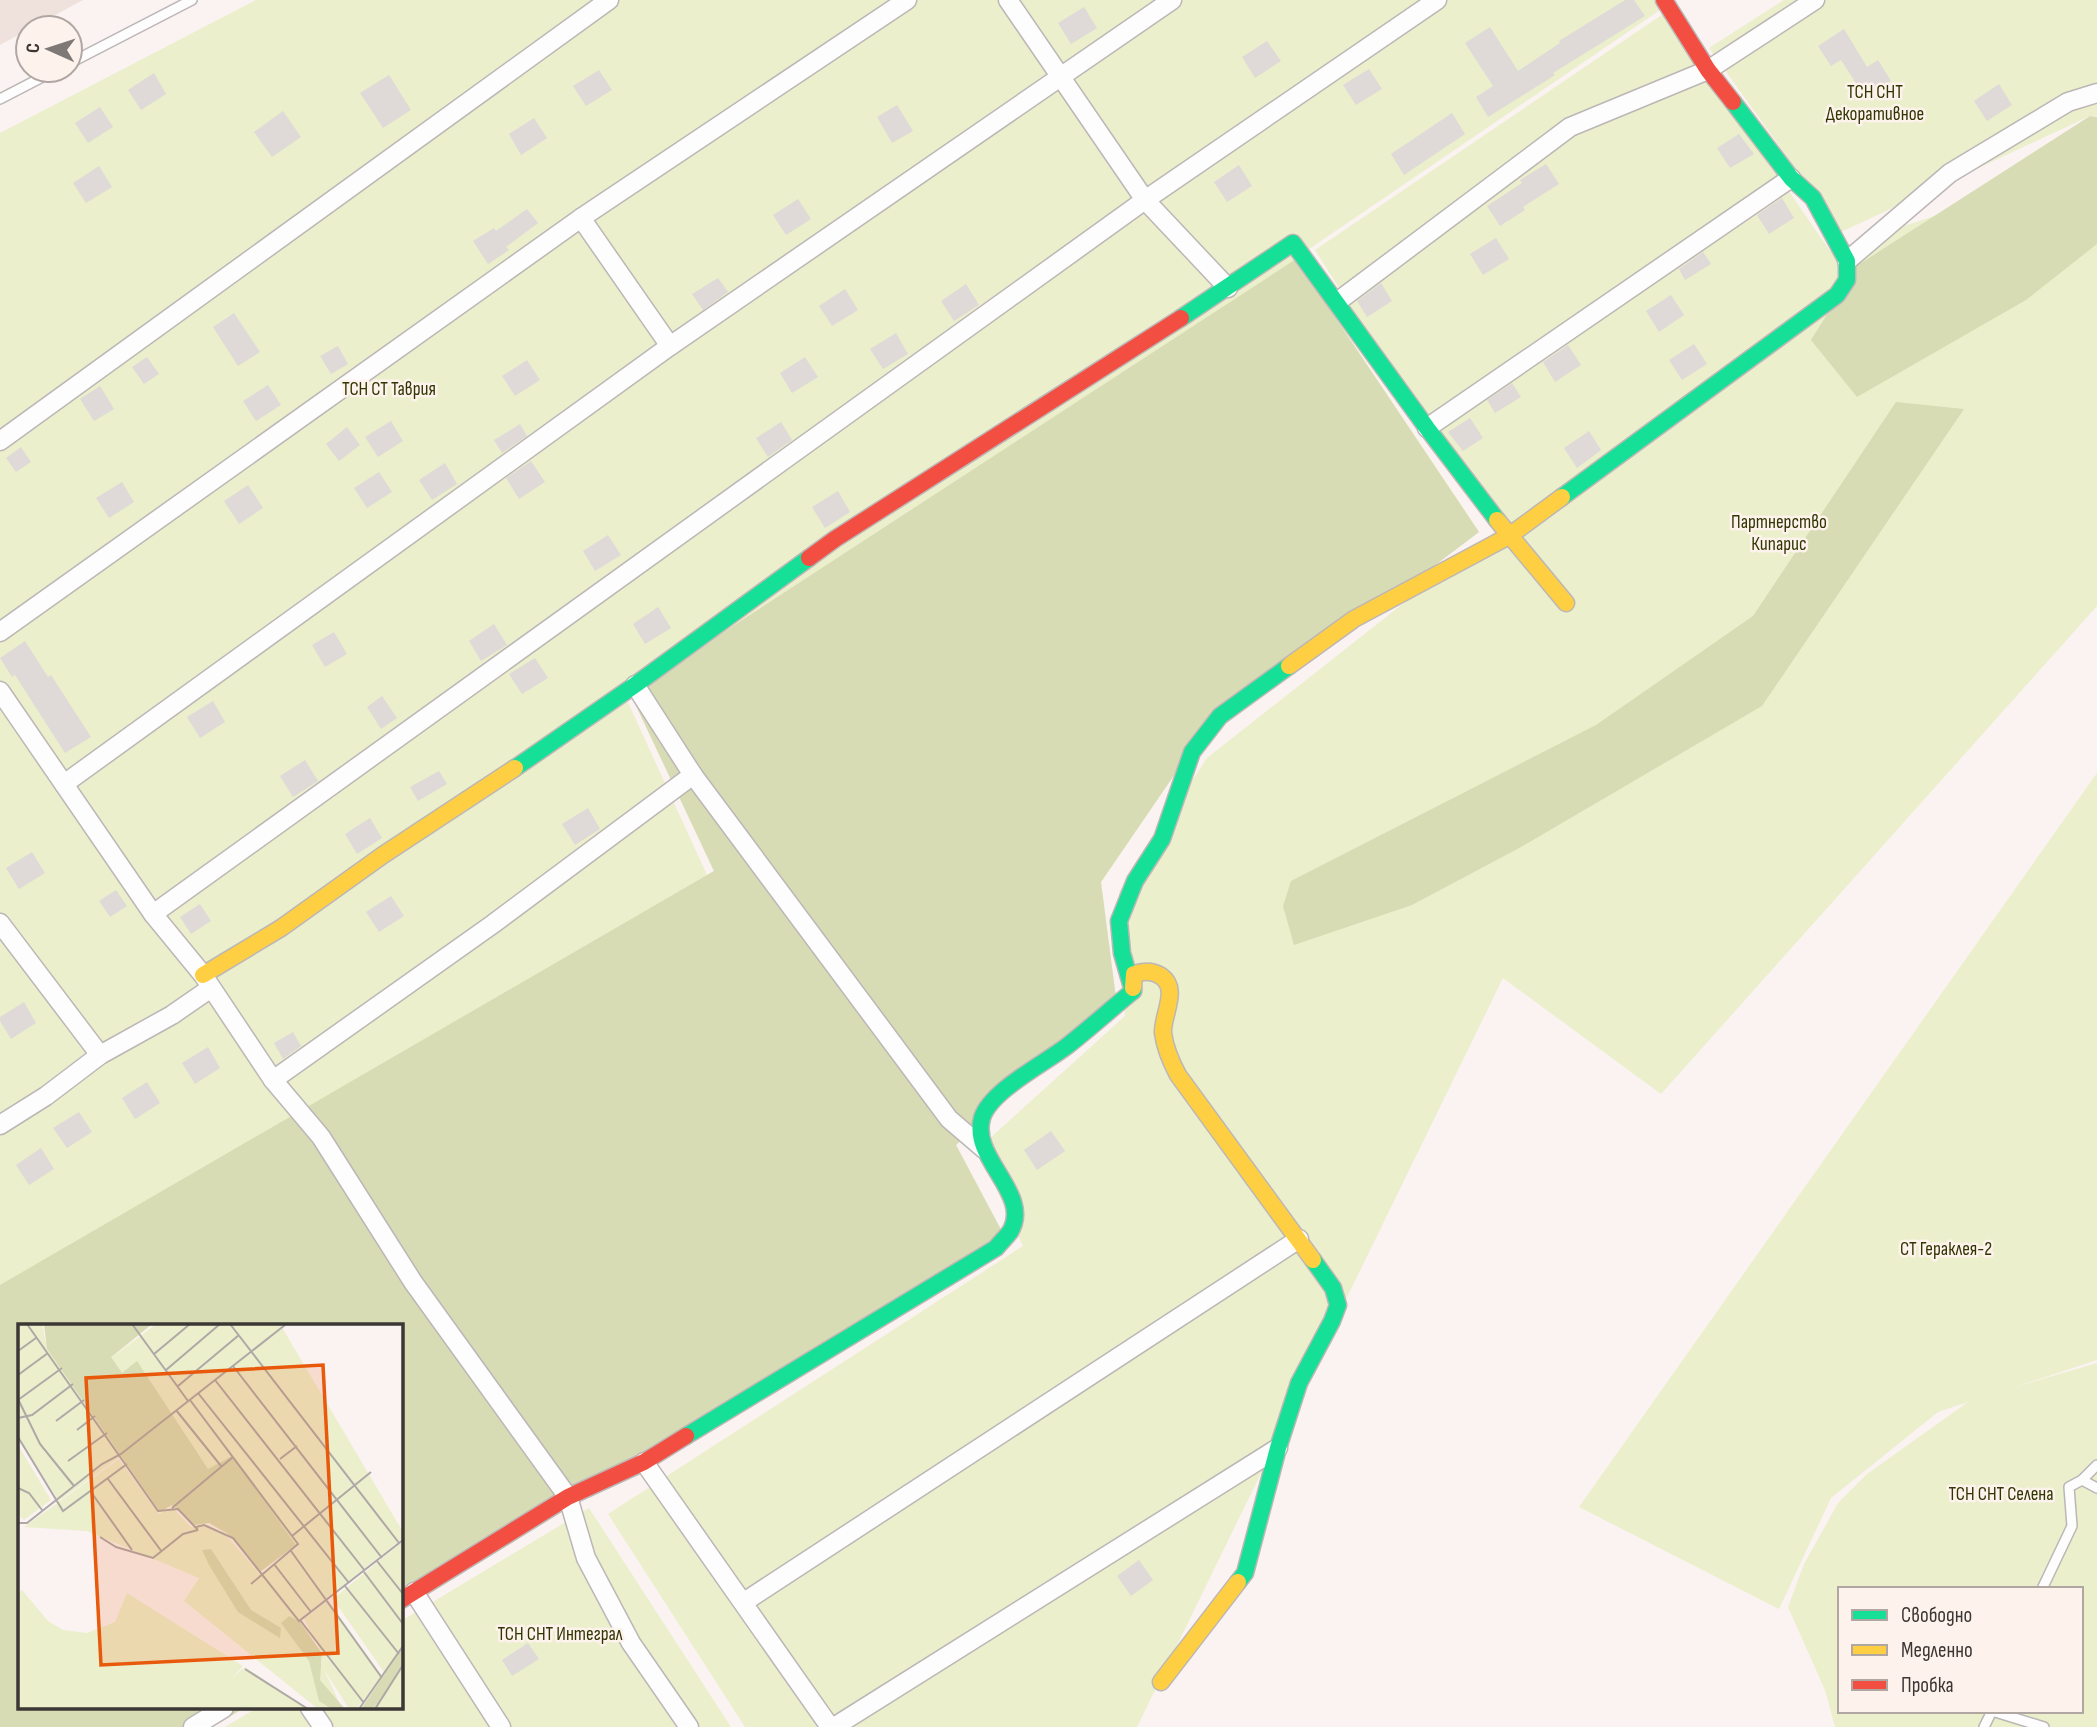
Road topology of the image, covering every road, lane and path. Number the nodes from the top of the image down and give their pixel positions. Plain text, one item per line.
1 (192, 0) edge
2 (609, 0) edge
3 (907, 0) edge
4 (1008, 0) edge
5 (1172, 0) edge
6 (1437, 0) edge
7 (1664, 0) edge
8 (1815, 0) edge
9 (84, 56) edge
10 (1708, 70) junction
11 (1061, 76) junction
12 (29, 84) edge
13 (2097, 93) edge
14 (0, 99) edge
15 (1791, 178) junction
16 (1145, 200) junction
17 (580, 218) junction
18 (1847, 261) junction
19 (1228, 288) junction
20 (1337, 302) junction
21 (670, 346) junction
22 (1427, 428) junction
23 (0, 441) edge
24 (1509, 536) junction
25 (1566, 604) dead end
26 (0, 632) edge
27 (635, 685) junction
28 (0, 691) edge
29 (693, 775) junction
30 (64, 785) junction
31 (153, 915) junction
32 (0, 923) edge
33 (207, 981) junction
34 (1133, 991) junction
35 (100, 1055) junction
36 (273, 1080) junction
37 (0, 1125) edge
38 (984, 1149) junction
39 (1299, 1239) junction
40 (1278, 1448) junction
41 (644, 1462) junction
42 (2097, 1465) edge
43 (2082, 1480) junction
44 (2097, 1489) edge
45 (568, 1497) junction
46 (2043, 1587) edge
47 (408, 1596) edge
48 (744, 1602) junction
49 (1161, 1682) dead end
50 (221, 1710) edge
51 (311, 1710) edge
52 (1998, 1713) edge
53 (193, 1727) edge
54 (323, 1727) edge
55 (501, 1727) edge
56 (689, 1727) edge
57 (832, 1727) edge
58 (2044, 1727) edge

1 - 9 lane
2 - 23 street
3 - 17 street
4 - 11 street
5 - 11 street
6 - 16 street
7 - 10 street
8 - 10 street
10 - 15 street
10 - 20 street
11 - 16 street
11 - 21 street
12 - 14 lane
13 - 18 street
15 - 18 street
15 - 22 street
16 - 19 street
16 - 31 street
17 - 21 street
17 - 26 street
18 - 24 street
19 - 20 street
19 - 27 street
20 - 22 street
21 - 30 street
22 - 24 street
24 - 25 street
24 - 34 street
27 - 29 street
27 - 33 street
28 - 30 street
29 - 36 street
29 - 38 street
30 - 31 street
31 - 33 street
32 - 35 street
33 - 35 street
33 - 36 street
34 - 38 street
34 - 39 street
35 - 37 street
36 - 45 street
38 - 41 street
39 - 40 street
39 - 48 street
40 - 49 street
40 - 57 street
41 - 45 street
41 - 48 street
42 - 43 lane
43 - 44 lane
43 - 46 lane
45 - 47 street
45 - 56 street
47 - 55 street
48 - 57 street
50 - 53 street
51 - 54 street
52 - 58 lane

